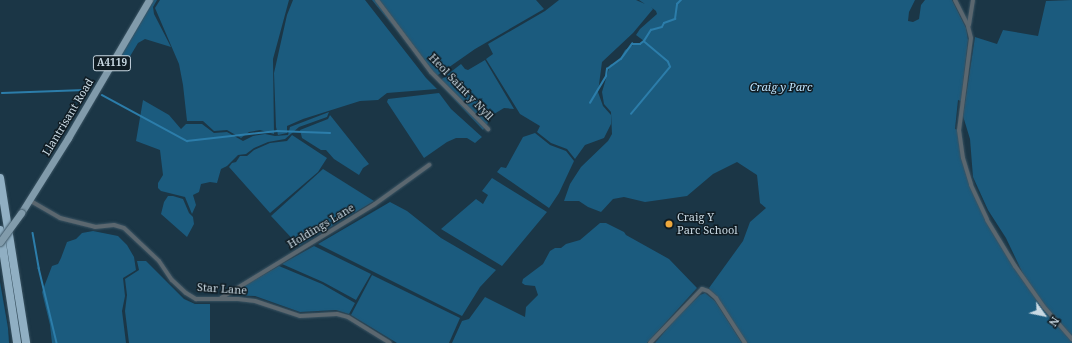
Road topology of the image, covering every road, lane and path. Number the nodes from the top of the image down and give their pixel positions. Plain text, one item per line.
1 (149, 0) edge
2 (377, 0) edge
3 (955, 0) edge
4 (973, 0) edge
5 (968, 26) junction
6 (488, 129) dead end
7 (429, 165) dead end
8 (0, 178) edge
9 (29, 200) junction
10 (0, 230) edge
11 (0, 242) edge
12 (220, 298) junction
13 (1072, 339) edge
14 (17, 343) edge
15 (26, 343) edge
16 (390, 343) edge
17 (650, 343) edge
18 (744, 343) edge

1 - 9 main road, Llantrisant Road / A4119
2 - 6 street, Heol Saint y Nyll
3 - 5 street
4 - 5 street
5 - 13 street
7 - 12 street, Holdings Lane
8 - 15 highway
9 - 11 main road, Llantrisant Road / A4119, bridge
9 - 12 street, Star Lane
10 - 14 highway
12 - 16 street, Star Lane
17 - 18 street

